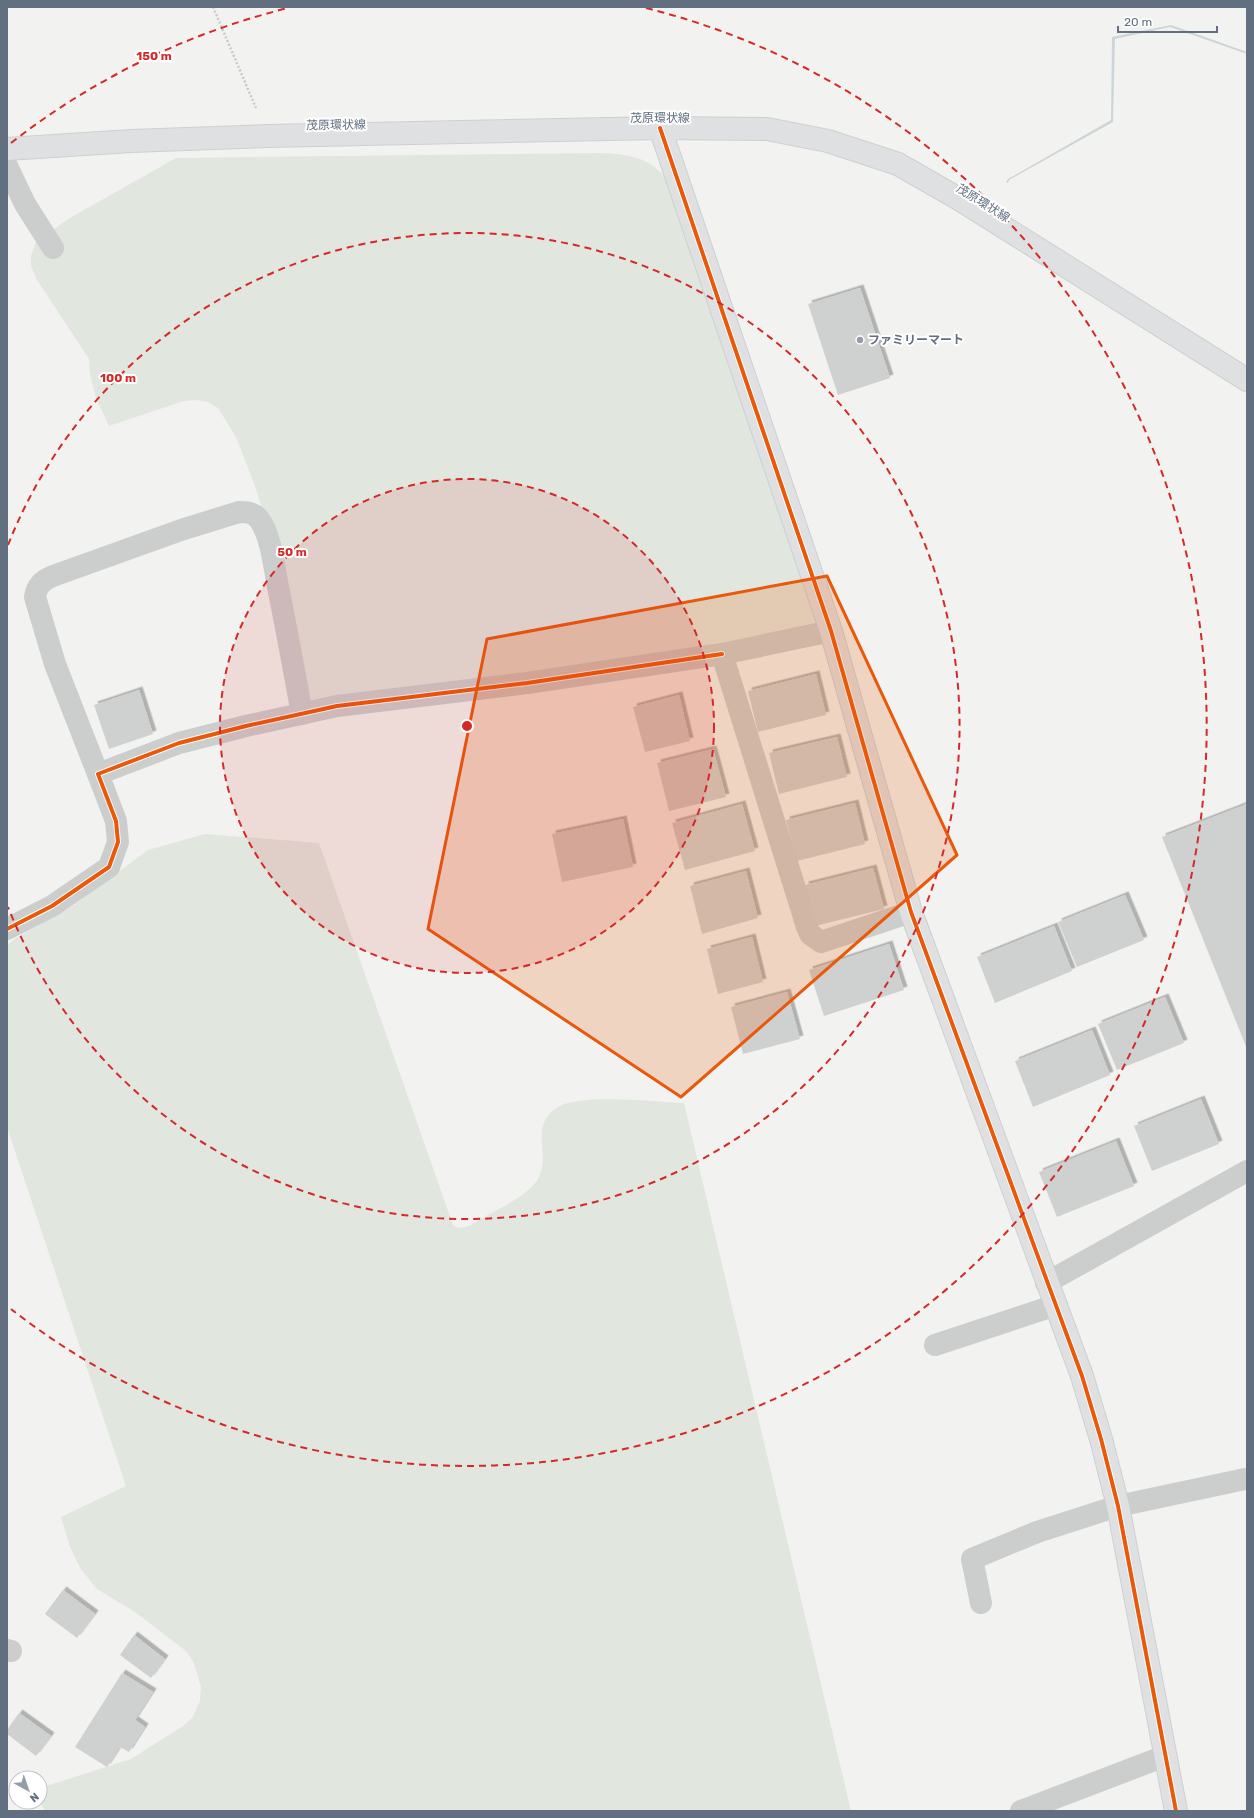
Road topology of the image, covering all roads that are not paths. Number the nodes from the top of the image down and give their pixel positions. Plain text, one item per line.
1 (660, 128) junction
2 (7, 149) edge
3 (7, 166) edge
4 (53, 248) dead end
5 (1247, 380) edge
6 (830, 631) junction
7 (722, 654) junction
8 (302, 714) junction
9 (98, 774) junction
10 (911, 912) junction
11 (7, 929) edge
12 (1247, 1171) edge
13 (1046, 1283) junction
14 (1056, 1305) junction
15 (935, 1345) dead end
16 (1245, 1479) dead end
17 (1118, 1506) junction
18 (980, 1603) dead end
19 (1165, 1756) junction
20 (1021, 1811) edge
21 (1176, 1811) edge

1 - 2 street, 茂原環状線
1 - 5 street, 茂原環状線
1 - 6 street
3 - 4 street
6 - 7 street
6 - 10 street
7 - 8 street
7 - 10 street
8 - 9 street
8 - 9 street
9 - 11 street
10 - 13 street
12 - 13 street
13 - 14 street
14 - 15 street
14 - 17 street
16 - 17 street
17 - 18 street
17 - 19 street
19 - 20 street
19 - 21 street

